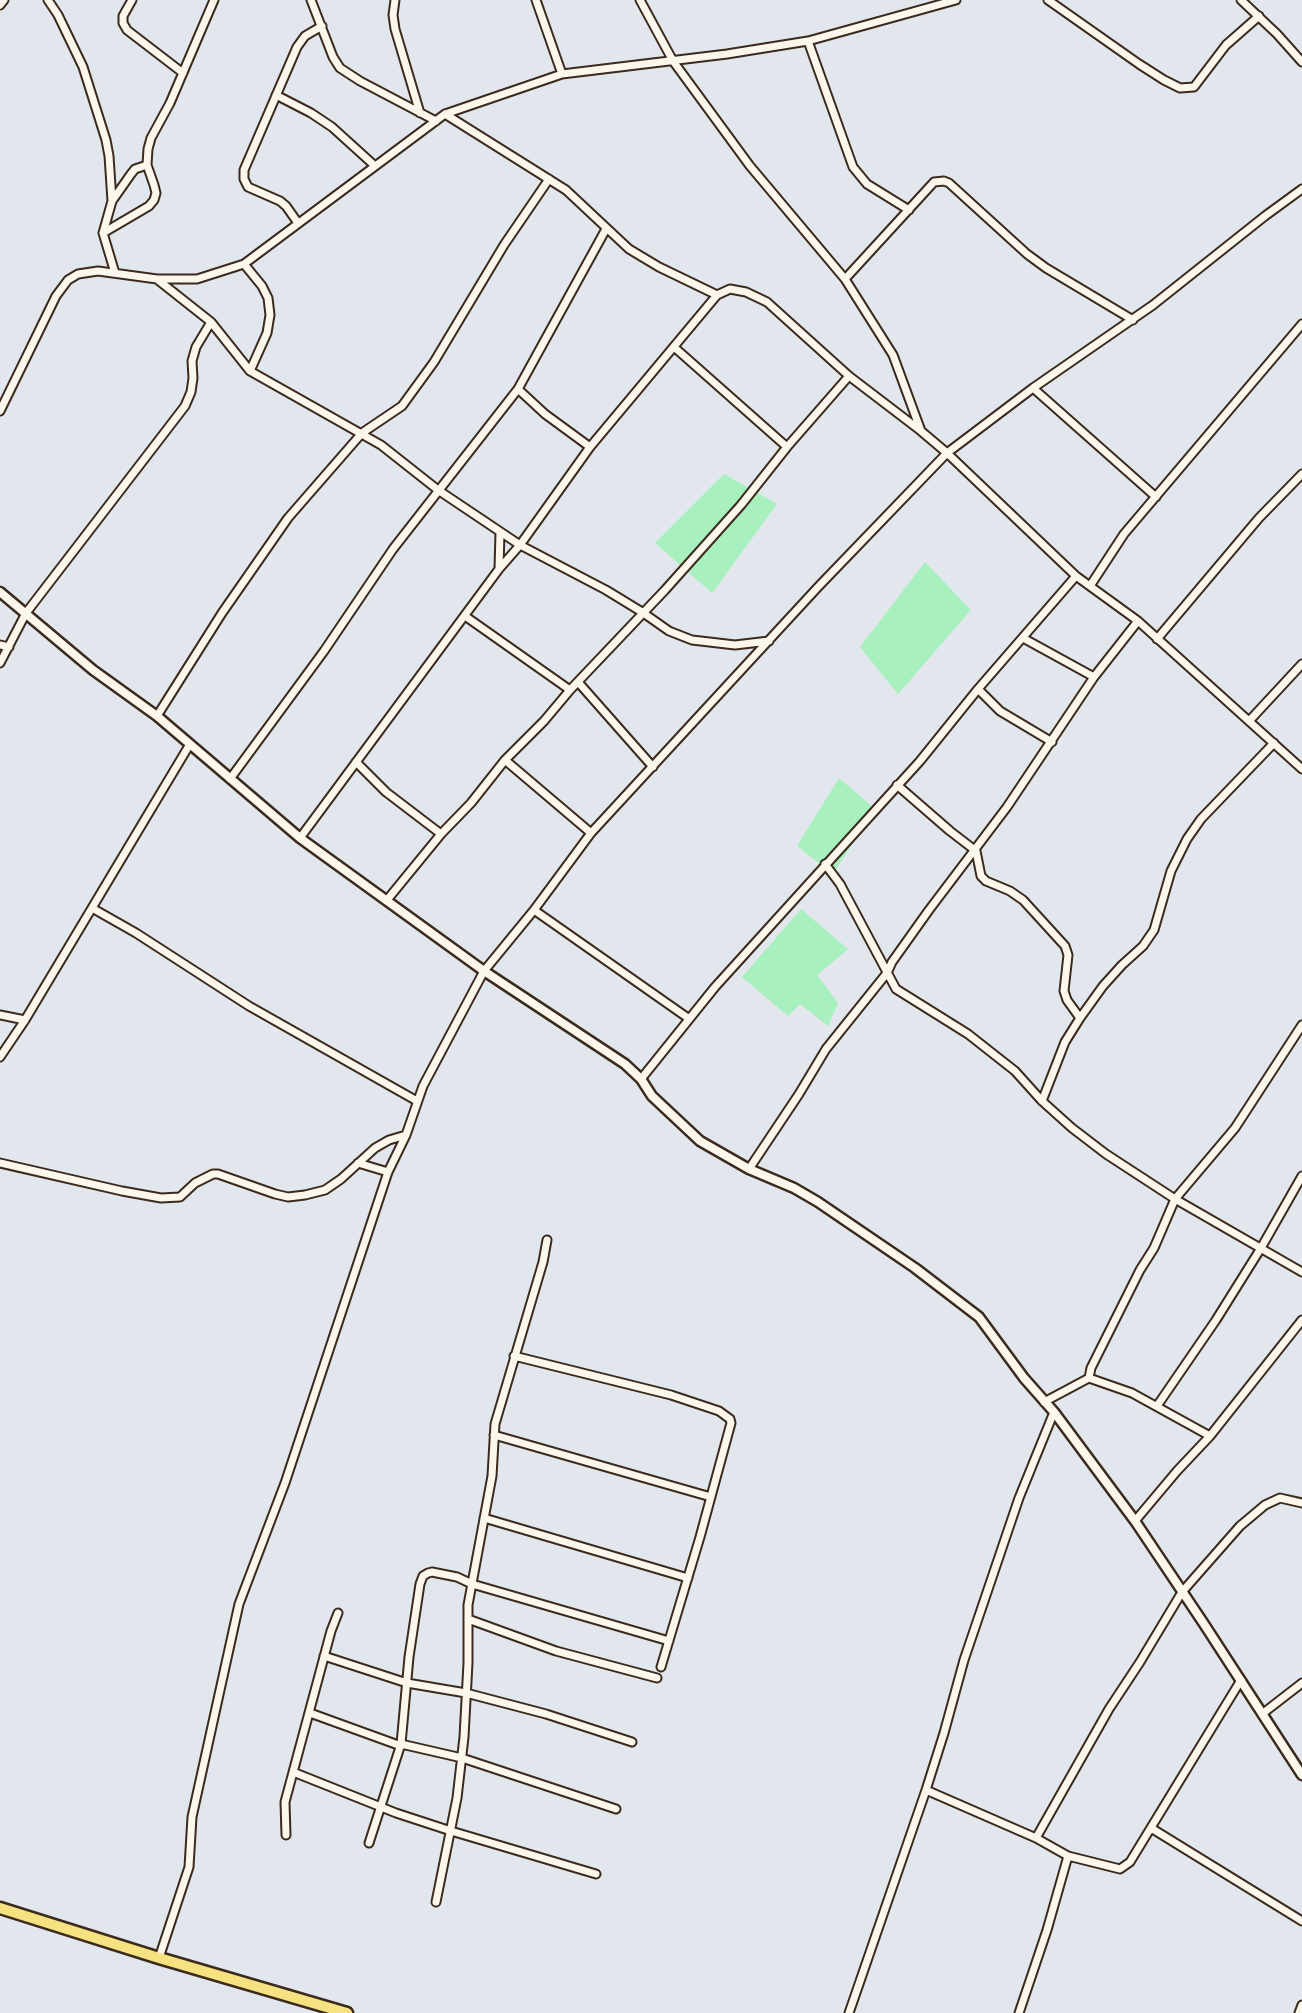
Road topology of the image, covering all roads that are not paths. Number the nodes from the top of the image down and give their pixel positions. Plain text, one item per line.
1 (4, 0) edge
2 (48, 0) edge
3 (132, 0) edge
4 (214, 0) edge
5 (311, 0) edge
6 (395, 0) edge
7 (536, 0) edge
8 (640, 0) edge
9 (956, 0) edge
10 (1048, 0) edge
11 (1241, 0) edge
12 (0, 5) edge
13 (1259, 16) junction
14 (322, 26) junction
15 (808, 41) junction
16 (673, 61) junction
17 (1302, 62) edge
18 (183, 73) junction
19 (562, 74) junction
20 (276, 94) junction
21 (420, 113) junction
22 (445, 114) junction
23 (436, 121) junction
24 (147, 165) junction
25 (375, 166) junction
26 (549, 179) junction
27 (1302, 189) edge
28 (112, 201) junction
29 (909, 210) junction
30 (298, 224) junction
31 (606, 229) junction
32 (103, 233) junction
33 (244, 264) junction
34 (116, 273) junction
35 (157, 279) junction
36 (845, 279) junction
37 (717, 295) junction
38 (1132, 320) junction
39 (211, 322) junction
40 (1302, 324) edge
41 (674, 347) junction
42 (250, 370) junction
43 (849, 376) junction
44 (1033, 388) junction
45 (518, 389) junction
46 (0, 411) edge
47 (921, 431) junction
48 (362, 433) junction
49 (590, 447) junction
50 (787, 447) junction
51 (947, 453) junction
52 (1302, 474) edge
53 (438, 490) junction
54 (1156, 497) junction
55 (500, 532) junction
56 (520, 545) junction
57 (499, 569) junction
58 (1076, 576) junction
59 (1090, 586) junction
60 (0, 592) edge
61 (642, 612) junction
62 (26, 613) junction
63 (465, 616) junction
64 (1138, 621) junction
65 (1023, 638) junction
66 (1157, 639) junction
67 (769, 641) junction
68 (0, 645) edge
69 (9, 647) junction
70 (0, 663) edge
71 (1302, 664) edge
72 (1094, 677) junction
73 (578, 682) junction
74 (978, 689) junction
75 (570, 690) junction
76 (157, 716) junction
77 (1250, 720) junction
78 (1052, 742) junction
79 (1274, 743) junction
80 (190, 744) junction
81 (505, 760) junction
82 (356, 762) junction
83 (653, 767) junction
84 (1302, 769) edge
85 (230, 779) junction
86 (897, 785) junction
87 (591, 833) junction
88 (441, 834) junction
89 (300, 838) junction
90 (976, 851) junction
91 (825, 864) junction
92 (387, 900) junction
93 (92, 908) junction
94 (534, 910) junction
95 (484, 971) junction
96 (887, 973) junction
97 (0, 1015) edge
98 (688, 1018) junction
99 (1080, 1018) junction
100 (25, 1020) junction
101 (1302, 1025) edge
102 (0, 1057) edge
103 (640, 1079) junction
104 (417, 1101) junction
105 (1042, 1101) junction
106 (406, 1135) junction
107 (0, 1163) edge
108 (358, 1163) junction
109 (749, 1169) junction
110 (388, 1172) junction
111 (1302, 1176) edge
112 (1175, 1199) junction
113 (547, 1240) dead end
114 (1261, 1248) junction
115 (1302, 1272) edge
116 (1302, 1320) edge
117 (514, 1356) junction
118 (1089, 1378) junction
119 (1044, 1402) junction
120 (1157, 1406) junction
121 (1054, 1412) junction
122 (494, 1435) junction
123 (1210, 1436) junction
124 (711, 1497) junction
125 (1302, 1503) edge
126 (484, 1518) junction
127 (1135, 1521) junction
128 (688, 1578) junction
129 (472, 1584) junction
130 (1182, 1592) junction
131 (338, 1613) dead end
132 (468, 1619) junction
133 (669, 1641) junction
134 (324, 1656) junction
135 (661, 1667) dead end
136 (657, 1678) dead end
137 (1241, 1680) junction
138 (407, 1683) junction
139 (1302, 1683) edge
140 (466, 1693) junction
141 (310, 1713) junction
142 (1262, 1714) junction
143 (632, 1743) dead end
144 (401, 1745) junction
145 (462, 1758) junction
146 (293, 1772) junction
147 (1302, 1775) edge
148 (926, 1790) junction
149 (379, 1807) junction
150 (616, 1809) dead end
151 (1150, 1828) junction
152 (451, 1831) junction
153 (286, 1835) dead end
154 (1036, 1838) junction
155 (369, 1843) dead end
156 (1068, 1856) junction
157 (596, 1874) dead end
158 (436, 1902) dead end
159 (0, 1908) edge
160 (1302, 1922) edge
161 (159, 1958) junction
162 (1302, 2005) edge
163 (346, 2013) edge
164 (849, 2013) edge
165 (1019, 2013) edge
166 (1299, 2013) edge

1 - 12 street
2 - 28 street
3 - 18 street
4 - 18 street
5 - 14 street
6 - 21 street
7 - 19 street
8 - 16 street
9 - 15 street
10 - 13 street
11 - 13 street
13 - 17 street
14 - 20 street
14 - 21 street
15 - 16 street
15 - 29 street
16 - 19 street
16 - 36 street
18 - 24 street
19 - 22 street
20 - 25 street
20 - 30 street
21 - 23 street
22 - 23 street
22 - 26 street
23 - 25 street
24 - 28 street
24 - 32 street
25 - 30 street
26 - 31 street
26 - 48 street
27 - 38 street
28 - 32 street
29 - 36 street
29 - 38 street
30 - 33 street
31 - 37 street
31 - 45 street
32 - 34 street
33 - 35 street
33 - 42 street
34 - 35 street
34 - 46 street
35 - 39 street
36 - 47 street
37 - 41 street
37 - 43 street
38 - 44 street
39 - 42 street
39 - 62 street
40 - 54 street
41 - 49 street
41 - 50 street
42 - 48 street
43 - 47 street
43 - 50 street
44 - 51 street
44 - 54 street
45 - 49 street
45 - 53 street
47 - 51 street
48 - 53 street
48 - 76 street
49 - 56 street
50 - 61 street
51 - 58 street
51 - 67 street
52 - 66 street
53 - 55 street
53 - 85 street
54 - 59 street
55 - 56 street
55 - 57 street
56 - 57 street
56 - 61 street
57 - 63 street
58 - 59 street
58 - 65 street
59 - 64 street
60 - 62 street
61 - 67 street
61 - 73 street
62 - 69 street
62 - 76 street
63 - 75 street
63 - 82 street
64 - 66 street
64 - 72 street
65 - 72 street
65 - 74 street
66 - 77 street
67 - 83 street
68 - 69 street
69 - 70 street
71 - 77 street
72 - 78 street
73 - 75 street
73 - 83 street
74 - 78 street
74 - 86 street
75 - 81 street
76 - 80 street
77 - 79 street
78 - 90 street
79 - 84 street
79 - 99 street
80 - 85 street
80 - 93 street
81 - 87 street
81 - 88 street
82 - 88 street
82 - 89 street
83 - 87 street
85 - 89 street
86 - 90 street
86 - 91 street
87 - 94 street
88 - 92 street
89 - 92 street
90 - 96 street
90 - 99 street
91 - 96 street
91 - 98 street
92 - 95 street
93 - 100 street
93 - 104 street
94 - 95 street
94 - 98 street
95 - 103 street
95 - 104 street
96 - 105 street
96 - 109 street
97 - 100 street
98 - 103 street
99 - 105 street
100 - 102 street
101 - 112 street
103 - 109 street
104 - 106 street
105 - 112 street
106 - 108 street
106 - 110 street
107 - 108 street
108 - 110 street
109 - 119 street
110 - 161 street
111 - 114 street
112 - 114 street
112 - 118 street
113 - 117 street
114 - 115 street
114 - 120 street
116 - 123 street
117 - 122 street
117 - 124 street
118 - 119 street
118 - 120 street
119 - 121 street
120 - 123 street
121 - 127 street
121 - 148 street
122 - 124 street
122 - 126 street
123 - 127 street
124 - 128 street
125 - 130 street
126 - 128 street
126 - 129 street
127 - 130 street
128 - 133 street
129 - 132 street
129 - 133 street
129 - 138 street
130 - 137 street
130 - 154 street
131 - 134 street
132 - 136 street
132 - 140 street
133 - 135 street
134 - 138 street
134 - 141 street
137 - 142 street
137 - 151 street
138 - 140 street
138 - 144 street
139 - 142 street
140 - 143 street
140 - 145 street
141 - 144 street
141 - 146 street
142 - 147 street
144 - 145 street
144 - 149 street
145 - 150 street
145 - 152 street
146 - 149 street
146 - 153 street
148 - 154 street
148 - 164 street
149 - 152 street
149 - 155 street
151 - 156 street
151 - 160 street
152 - 157 street
152 - 158 street
154 - 156 street
156 - 165 street
159 - 161 main road
161 - 163 main road
162 - 166 street

